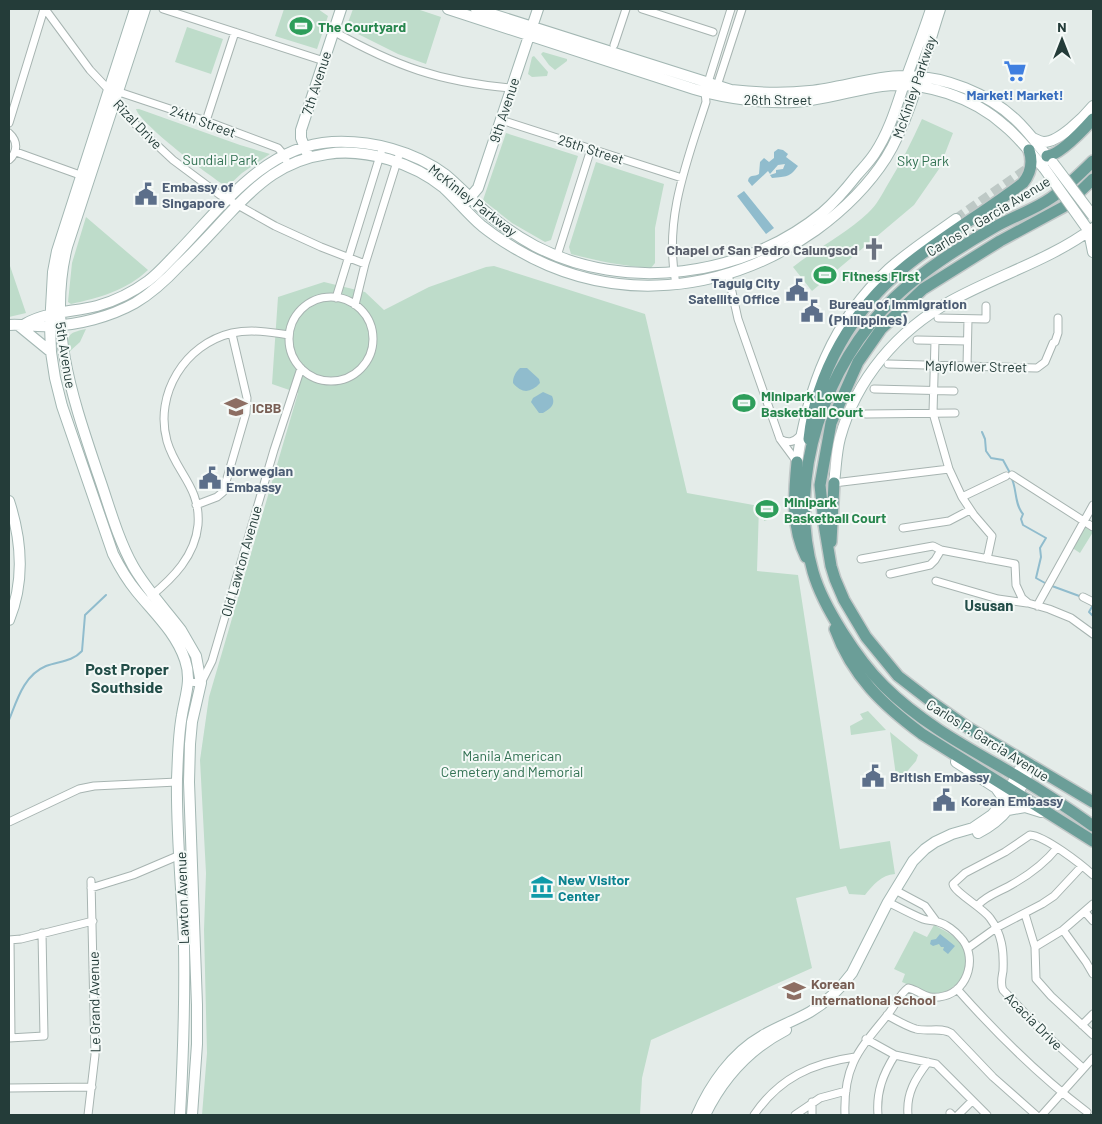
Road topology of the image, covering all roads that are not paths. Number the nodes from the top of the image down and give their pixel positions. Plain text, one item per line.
1 (45, 9) edge
2 (135, 9) edge
3 (144, 9) edge
4 (163, 9) edge
5 (341, 9) edge
6 (448, 9) edge
7 (476, 9) edge
8 (538, 9) edge
9 (626, 9) edge
10 (642, 9) edge
11 (732, 9) edge
12 (742, 9) edge
13 (931, 9) edge
14 (940, 9) edge
15 (334, 30) junction
16 (530, 31) junction
17 (712, 31) dead end
18 (235, 32) junction
19 (614, 45) dead end
20 (324, 61) junction
21 (906, 80) junction
22 (917, 82) junction
23 (511, 88) junction
24 (113, 90) junction
25 (710, 92) junction
26 (114, 102) junction
27 (1093, 106) edge
28 (1093, 119) edge
29 (501, 120) junction
30 (206, 121) junction
31 (9, 123) edge
32 (9, 133) edge
33 (1032, 137) junction
34 (383, 146) junction
35 (304, 147) junction
36 (591, 149) junction
37 (1029, 150) junction
38 (16, 152) junction
39 (400, 152) junction
40 (284, 155) junction
41 (1093, 156) edge
42 (309, 158) junction
43 (380, 158) junction
44 (9, 160) edge
45 (1093, 161) edge
46 (397, 163) junction
47 (1048, 163) junction
48 (288, 165) junction
49 (80, 175) junction
50 (1079, 175) junction
51 (682, 178) junction
52 (1093, 179) edge
53 (470, 197) junction
54 (227, 199) junction
55 (237, 205) junction
56 (462, 206) junction
57 (1093, 216) edge
58 (956, 219) tunnel mouth
59 (1089, 229) edge
60 (1093, 252) edge
61 (557, 256) junction
62 (348, 258) junction
63 (365, 264) junction
64 (673, 272) junction
65 (728, 274) junction
66 (676, 284) junction
67 (336, 298) junction
68 (355, 305) junction
69 (986, 306) dead end
70 (55, 314) junction
71 (938, 318) dead end
72 (1058, 318) dead end
73 (968, 319) junction
74 (17, 325) edge
75 (55, 326) junction
76 (232, 334) junction
77 (289, 335) junction
78 (917, 340) dead end
79 (935, 341) junction
80 (967, 341) junction
81 (51, 352) junction
82 (888, 364) dead end
83 (934, 365) junction
84 (967, 366) junction
85 (301, 368) junction
86 (874, 388) dead end
87 (934, 390) junction
88 (954, 391) dead end
89 (933, 413) junction
90 (955, 413) dead end
91 (866, 414) dead end
92 (800, 436) junction
93 (780, 439) junction
94 (797, 462) junction
95 (949, 469) junction
96 (804, 483) junction
97 (834, 483) junction
98 (962, 497) junction
99 (9, 501) edge
100 (196, 504) junction
101 (1093, 505) edge
102 (970, 510) junction
103 (1085, 521) junction
104 (1093, 527) edge
105 (903, 528) dead end
106 (941, 550) junction
107 (861, 559) dead end
108 (986, 559) junction
109 (831, 566) junction
110 (813, 572) junction
111 (890, 574) dead end
112 (936, 581) dead end
113 (1084, 597) dead end
114 (149, 598) junction
115 (825, 600) junction
116 (1093, 602) edge
117 (1028, 603) junction
118 (1037, 606) junction
119 (9, 620) edge
120 (1093, 634) edge
121 (188, 682) junction
122 (200, 683) junction
123 (922, 734) junction
124 (1028, 763) junction
125 (1020, 778) junction
126 (177, 782) junction
127 (1014, 791) junction
128 (1093, 802) edge
129 (1005, 807) junction
130 (9, 822) edge
131 (1093, 826) edge
132 (1075, 829) junction
133 (1093, 842) edge
134 (1057, 848) junction
135 (180, 855) junction
136 (1082, 866) junction
137 (1093, 875) edge
138 (898, 892) junction
139 (891, 903) junction
140 (1093, 904) edge
141 (978, 905) junction
142 (1085, 912) junction
143 (1025, 914) junction
144 (93, 920) junction
145 (936, 921) junction
146 (1093, 921) edge
147 (996, 928) junction
148 (1062, 930) junction
149 (42, 933) junction
150 (9, 940) edge
151 (1035, 947) junction
152 (968, 948) junction
153 (10, 973) edge
154 (1093, 974) edge
155 (957, 989) junction
156 (10, 1005) edge
157 (1093, 1014) edge
158 (887, 1015) junction
159 (793, 1023) junction
160 (1082, 1025) junction
161 (1093, 1035) edge
162 (10, 1038) edge
163 (866, 1039) junction
164 (895, 1055) junction
165 (855, 1057) junction
166 (1093, 1058) edge
167 (928, 1062) junction
168 (1083, 1068) junction
169 (92, 1087) junction
170 (9, 1088) edge
171 (846, 1091) junction
172 (1062, 1093) junction
173 (972, 1101) junction
174 (812, 1102) junction
175 (1093, 1106) edge
176 (1087, 1114) edge
177 (88, 1115) edge
178 (180, 1115) edge
179 (192, 1115) edge
180 (697, 1115) edge
181 (705, 1115) edge
182 (754, 1115) edge
183 (795, 1115) edge
184 (812, 1115) edge
185 (845, 1115) edge
186 (878, 1115) edge
187 (908, 1115) edge
188 (958, 1115) edge
189 (987, 1115) edge
190 (1036, 1115) edge
191 (1042, 1115) edge

1 - 24 street, Rizal Drive
1 - 31 street
2 - 24 main road, 5th Avenue
3 - 24 main road, 5th Avenue
4 - 18 street
5 - 15 main road, 7th Avenue
6 - 16 main road, 26th Street
7 - 16 main road, 26th Street
8 - 16 main road, 9th Avenue
9 - 19 street
10 - 17 street
11 - 25 street
12 - 25 street
13 - 21 main road, McKinley Parkway
14 - 22 main road, McKinley Parkway
15 - 20 main road, 7th Avenue
15 - 23 street
16 - 23 main road, 9th Avenue
16 - 25 main road, 26th Street
18 - 20 street
18 - 30 street
20 - 35 main road, 7th Avenue
21 - 22 main road, 26th Street
21 - 25 main road, 26th Street
21 - 64 main road, McKinley Parkway
22 - 33 main road, 26th Street
22 - 37 main road, 26th Street
22 - 65 main road, McKinley Parkway
23 - 29 main road, 9th Avenue
24 - 26 main road, 5th Avenue
24 - 30 street, 24th Street
24 - 49 main road, 5th Avenue
25 - 51 street
26 - 54 street, Rizal Drive
26 - 70 main road, 5th Avenue
27 - 33 main road
28 - 47 main road
29 - 36 street, 25th Street
29 - 53 main road, 9th Avenue
30 - 40 street, 24th Street
32 - 38 street
33 - 47 main road, 26th Street
34 - 35 main road, McKinley Parkway
34 - 39 main road, McKinley Parkway
34 - 43 street
35 - 40 main road, McKinley Parkway
35 - 42 main road, 7th Avenue
36 - 51 street, 25th Street
36 - 61 street
37 - 47 main road, 26th Street
37 - 96 main road
38 - 44 street
38 - 49 street
39 - 46 street
39 - 53 main road, McKinley Parkway
40 - 48 street
40 - 54 main road, McKinley Parkway
41 - 50 main road
42 - 43 main road, McKinley Parkway
42 - 48 main road, McKinley Parkway
43 - 46 main road, McKinley Parkway
43 - 62 street
45 - 50 main road, Carlos P. Garcia Avenue
46 - 56 main road, McKinley Parkway
46 - 63 street
47 - 57 main road, 26th Street, bridge
47 - 59 main road, 26th Street, bridge
48 - 55 main road, McKinley Parkway
49 - 70 main road, 5th Avenue
50 - 96 main road, Carlos P. Garcia Avenue
51 - 64 street
52 - 109 main road, Carlos P. Garcia Avenue
53 - 56 main road, 9th Avenue
53 - 61 main road, McKinley Parkway
54 - 55 street, Rizal Drive
54 - 70 main road, McKinley Parkway
55 - 62 street, Rizal Drive
55 - 75 main road, McKinley Parkway
56 - 66 main road, McKinley Parkway
58 - 92 main road, Carlos P. Garcia Avenue
59 - 60 main road
59 - 97 main road
61 - 64 main road, McKinley Parkway
62 - 63 street, Rizal Drive
62 - 67 street
63 - 68 street
64 - 66 street
65 - 66 main road, McKinley Parkway
65 - 93 street
67 - 68 street
67 - 77 street
68 - 85 street
69 - 73 street
70 - 74 main road, McKinley Parkway
70 - 75 main road, 5th Avenue
71 - 73 street
72 - 84 street, Mayflower Street
73 - 80 street
74 - 75 main road, McKinley Parkway
74 - 81 main road
75 - 81 main road, 5th Avenue
75 - 114 main road, 5th Avenue
76 - 77 street
76 - 100 street
76 - 100 street
77 - 85 street
78 - 79 street
79 - 80 street
79 - 83 street
80 - 84 street
81 - 114 main road, 5th Avenue
82 - 83 street, Mayflower Street
83 - 84 street, Mayflower Street
83 - 87 street
85 - 122 street, Old Lawton Avenue
86 - 87 street
87 - 88 street
87 - 89 street
89 - 90 street
89 - 91 street
89 - 95 street
92 - 93 street
92 - 94 main road, Carlos P. Garcia Avenue
93 - 94 street
94 - 110 main road
95 - 97 street
95 - 98 street
96 - 110 main road, Carlos P. Garcia Avenue
97 - 109 main road
98 - 102 street
98 - 103 street
99 - 119 main road
100 - 114 street
101 - 103 street
102 - 105 street
102 - 108 street
103 - 104 street
103 - 118 street
106 - 107 street
106 - 108 street
106 - 111 street
108 - 117 street
109 - 124 main road, Carlos P. Garcia Avenue
110 - 115 main road, Carlos P. Garcia Avenue
112 - 117 street
113 - 116 street
114 - 121 main road, 5th Avenue
114 - 122 main road, 5th Avenue
115 - 123 main road
115 - 125 main road, Carlos P. Garcia Avenue
117 - 118 street
118 - 120 street
121 - 122 street
121 - 126 main road, Lawton Avenue
122 - 179 main road, Lawton Avenue
123 - 127 main road
123 - 129 main road
124 - 125 main road
124 - 128 main road, Carlos P. Garcia Avenue
125 - 127 main road
125 - 131 main road, Carlos P. Garcia Avenue
126 - 130 street
126 - 135 main road, Lawton Avenue
127 - 129 main road
127 - 132 main road
129 - 132 main road
129 - 138 main road
132 - 133 main road
134 - 136 street, Acacia Drive
134 - 141 street
134 - 141 street, Acacia Drive
135 - 144 street, Le Grand Avenue
135 - 178 main road, Lawton Avenue
136 - 137 street, Acacia Drive
136 - 143 street
138 - 139 main road
138 - 145 street
139 - 145 street
139 - 159 main road
140 - 142 street
141 - 147 street, Acacia Drive
142 - 146 street
142 - 148 street
143 - 147 street
143 - 151 street
144 - 149 street
144 - 169 street, Le Grand Avenue
145 - 152 street
147 - 152 street
147 - 168 street, Acacia Drive
148 - 151 street
148 - 154 street
149 - 150 street
149 - 162 street
150 - 153 street
151 - 160 street
152 - 155 street
153 - 156 street
155 - 158 street
155 - 172 street
156 - 162 street
157 - 160 street
158 - 163 street
158 - 190 street
159 - 180 main road
159 - 181 main road
160 - 161 street
163 - 164 street
163 - 165 street
164 - 167 street
164 - 186 street
165 - 171 street
165 - 182 street
166 - 168 street
167 - 173 street
167 - 187 street
168 - 172 street
169 - 170 street
169 - 177 street, Le Grand Avenue
171 - 174 street
171 - 185 street
172 - 176 street
172 - 191 street
173 - 188 street
173 - 189 street
174 - 183 street
174 - 184 street
175 - 176 street

